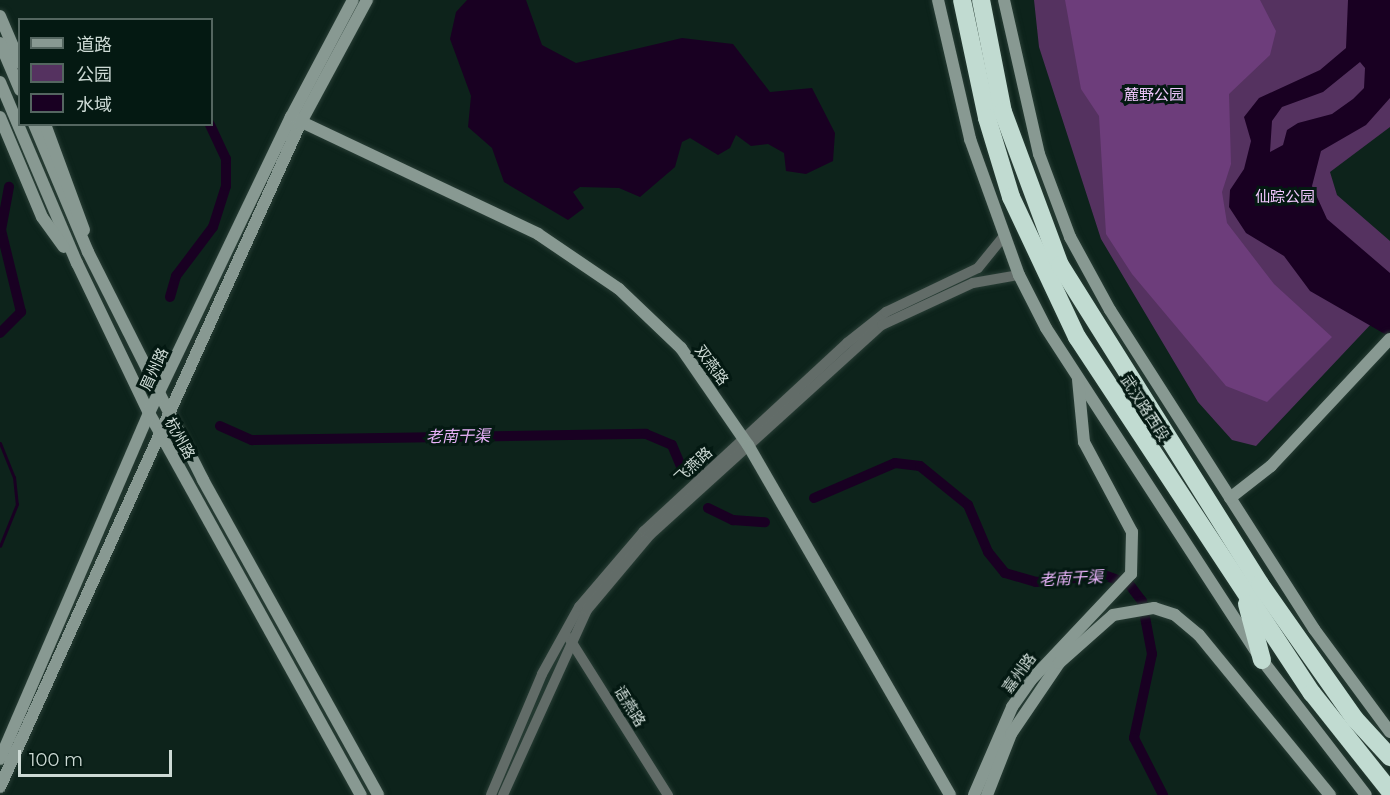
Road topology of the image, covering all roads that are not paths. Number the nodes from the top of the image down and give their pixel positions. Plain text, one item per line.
1 (353, 0) edge
2 (367, 0) edge
3 (938, 0) edge
4 (962, 0) edge
5 (981, 0) edge
6 (1004, 0) edge
7 (0, 16) edge
8 (0, 44) edge
9 (18, 58) edge
10 (0, 82) edge
11 (18, 85) edge
12 (0, 117) edge
13 (296, 120) junction
14 (18, 124) edge
15 (19, 126) edge
16 (35, 126) edge
17 (46, 126) edge
18 (1004, 236) junction
19 (88, 252) junction
20 (77, 263) junction
21 (1018, 275) junction
22 (1390, 339) edge
23 (1078, 380) junction
24 (159, 392) junction
25 (168, 412) junction
26 (149, 413) junction
27 (158, 430) junction
28 (746, 442) junction
29 (1230, 498) junction
30 (1243, 591) junction
31 (568, 637) junction
32 (1262, 660) junction
33 (1355, 719) junction
34 (1390, 732) edge
35 (1390, 749) edge
36 (1390, 757) edge
37 (0, 759) edge
38 (0, 787) edge
39 (1390, 791) edge
40 (361, 795) edge
41 (378, 795) edge
42 (491, 795) edge
43 (503, 795) edge
44 (668, 795) edge
45 (950, 795) edge
46 (974, 795) edge
47 (987, 795) edge
48 (1330, 795) edge
49 (1366, 795) edge

1 - 13 main road, 眉州路
2 - 13 main road
3 - 18 main road
4 - 30 highway, 武汉路西段
5 - 33 highway, 武汉路西段
6 - 29 main road
7 - 9 main road
8 - 11 main road
10 - 14 main road, 杭州路
12 - 20 main road
13 - 24 main road, 眉州路
13 - 25 main road
13 - 28 main road, 双燕路
15 - 20 main road, 杭州路
16 - 19 main road, 杭州路
17 - 19 main road
18 - 21 main road
18 - 28 street, 飞燕路
19 - 24 main road, 杭州路
20 - 26 main road, 杭州路
21 - 23 main road
21 - 28 street, 飞燕路
22 - 29 main road
23 - 32 main road
23 - 46 main road, 嘉州路
24 - 25 main road, 杭州路
24 - 26 main road, 眉州路
25 - 27 main road
25 - 41 main road, 杭州路
26 - 27 main road, 杭州路
26 - 37 main road, 眉州路
27 - 38 main road
27 - 40 main road, 杭州路
28 - 31 street, 飞燕路
28 - 45 main road, 双燕路
29 - 34 main road
30 - 32 highway
30 - 39 highway, 武汉路西段
31 - 42 street, 飞燕路
31 - 43 street, 飞燕路
31 - 44 street, 语燕路
32 - 49 main road
33 - 35 highway
33 - 36 highway, 武汉路西段
47 - 48 main road

